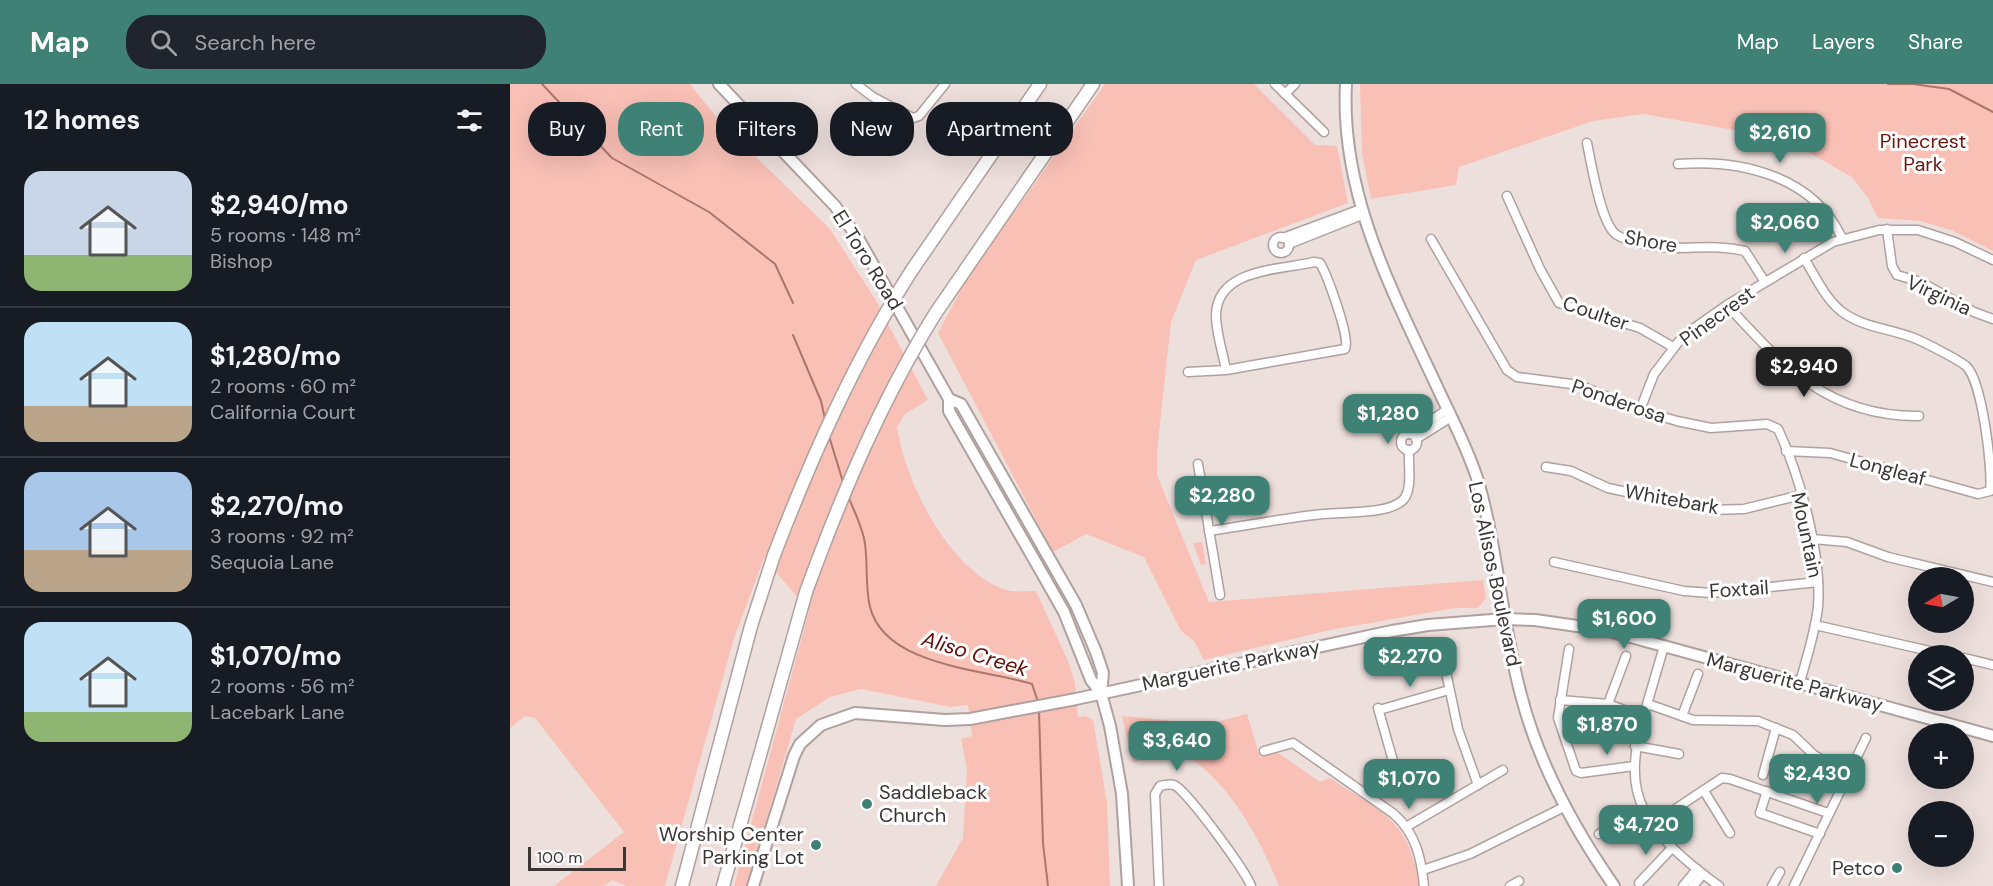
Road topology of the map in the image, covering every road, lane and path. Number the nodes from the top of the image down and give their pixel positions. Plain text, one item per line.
1 (719, 84) edge
2 (856, 84) edge
3 (945, 84) edge
4 (1040, 84) edge
5 (1093, 84) edge
6 (1275, 84) edge
7 (1295, 84) edge
8 (1346, 84) edge
9 (1285, 94) junction
10 (1324, 132) dead end
11 (1587, 143) dead end
12 (1678, 164) dead end
13 (1507, 196) dead end
14 (1362, 212) junction
15 (1887, 229) junction
16 (1842, 238) junction
17 (1431, 239) dead end
18 (1286, 244) junction
19 (1277, 253) junction
20 (1804, 258) junction
21 (1993, 260) edge
22 (1291, 267) junction
23 (1280, 269) junction
24 (1765, 282) junction
25 (1727, 305) junction
26 (1993, 319) edge
27 (1673, 347) junction
28 (1227, 370) junction
29 (1188, 372) dead end
30 (1640, 410) junction
31 (1449, 413) junction
32 (1919, 416) dead end
33 (1775, 426) joint
34 (1413, 437) junction
35 (1409, 451) junction
36 (1786, 451) junction
37 (1198, 464) dead end
38 (1546, 467) dead end
39 (1801, 495) junction
40 (1209, 531) junction
41 (1812, 539) junction
42 (1554, 562) dead end
43 (1818, 582) junction
44 (1993, 582) edge
45 (1220, 595) dead end
46 (1505, 619) junction
47 (1815, 625) junction
48 (1908, 646) edge
49 (1667, 647) junction
50 (1569, 649) dead end
51 (1626, 656) dead end
52 (1443, 658) dead end
53 (1974, 660) edge
54 (1993, 664) edge
55 (1698, 674) dead end
56 (1800, 682) junction
57 (1449, 690) junction
58 (1101, 693) junction
59 (1560, 700) junction
60 (1608, 704) junction
61 (1648, 704) junction
62 (1682, 716) junction
63 (1643, 717) junction
64 (1776, 728) junction
65 (1993, 736) edge
66 (1866, 738) dead end
67 (1635, 746) junction
68 (1263, 751) dead end
69 (1679, 754) dead end
70 (1394, 761) dead end
71 (1634, 765) junction
72 (1503, 770) dead end
73 (1763, 775) dead end
74 (1848, 775) junction
75 (1478, 785) junction
76 (1704, 791) junction
77 (1767, 791) junction
78 (1564, 807) junction
79 (1644, 810) junction
80 (1828, 813) junction
81 (1651, 825) junction
82 (1407, 827) junction
83 (1730, 833) dead end
84 (1599, 834) dead end
85 (1820, 834) junction
86 (1672, 848) junction
87 (1423, 870) junction
88 (1700, 872) junction
89 (1780, 872) dead end
90 (1519, 881) dead end
91 (1639, 883) dead end
92 (682, 886) edge
93 (723, 886) edge
94 (753, 886) edge
95 (1128, 886) edge
96 (1160, 886) edge
97 (1251, 886) edge
98 (1424, 886) edge
99 (1510, 886) edge
100 (1614, 886) edge
101 (1683, 886) edge
102 (1693, 886) edge
103 (1719, 886) edge
104 (1772, 886) edge
105 (1794, 886) edge

1 - 58 main road, El Toro Road
2 - 3 street
4 - 92 highway, bridge
5 - 93 highway, bridge
6 - 9 street
7 - 9 street
8 - 14 main road, Los Alisos Boulevard
9 - 10 street
11 - 24 street, Shore
12 - 16 street
13 - 27 street, Coulter
14 - 18 street
14 - 31 main road, Los Alisos Boulevard
15 - 16 street, Pinecrest
15 - 21 street, Pinecrest
15 - 26 street, Virginia
16 - 20 street, Pinecrest
17 - 30 street, Ponderosa
18 - 19 street
18 - 19 street
18 - 22 street
19 - 23 street
20 - 24 street, Pinecrest
20 - 36 street, Longleaf
22 - 23 street
22 - 28 street
23 - 28 street
24 - 25 street, Pinecrest
25 - 27 street, Pinecrest
25 - 32 street
27 - 30 street, Pinecrest
28 - 29 street
30 - 33 street, Ponderosa
31 - 34 street
31 - 46 main road, Los Alisos Boulevard
33 - 36 street, Mountain
34 - 35 street
34 - 35 street
35 - 40 street
36 - 39 street, Mountain
37 - 40 street
38 - 39 street, Whitebark
39 - 41 street, Mountain
40 - 45 street
41 - 43 street, Mountain
41 - 44 street
42 - 43 street, Foxtail
43 - 47 street, Mountain
46 - 49 main road, Marguerite Parkway
46 - 58 main road, Marguerite Parkway
46 - 78 main road, Los Alisos Boulevard
47 - 48 street
47 - 56 street, Mountain
49 - 56 main road, Marguerite Parkway
49 - 61 street
50 - 59 street
51 - 60 street
52 - 57 street
53 - 54 street
55 - 62 street
56 - 65 main road, Marguerite Parkway
57 - 70 street
57 - 75 street
58 - 94 main road, Marguerite Parkway
58 - 95 main road, El Toro Road
59 - 60 street
59 - 71 street
60 - 63 street
61 - 62 street
61 - 63 street
62 - 64 street
63 - 67 street
64 - 73 street
64 - 74 street
66 - 74 street
67 - 69 street
67 - 71 street
68 - 82 street
71 - 79 street
72 - 75 street
74 - 80 street
75 - 82 street
76 - 77 street
76 - 81 street
76 - 83 street
77 - 80 street
77 - 85 street
78 - 87 street
78 - 100 main road, Los Alisos Boulevard
79 - 81 street
79 - 84 street
80 - 85 street
81 - 86 street
82 - 87 street
85 - 105 street
86 - 88 street
86 - 91 street
87 - 98 street
88 - 101 street
88 - 102 street
88 - 103 street
89 - 104 street
90 - 99 street
96 - 97 street

